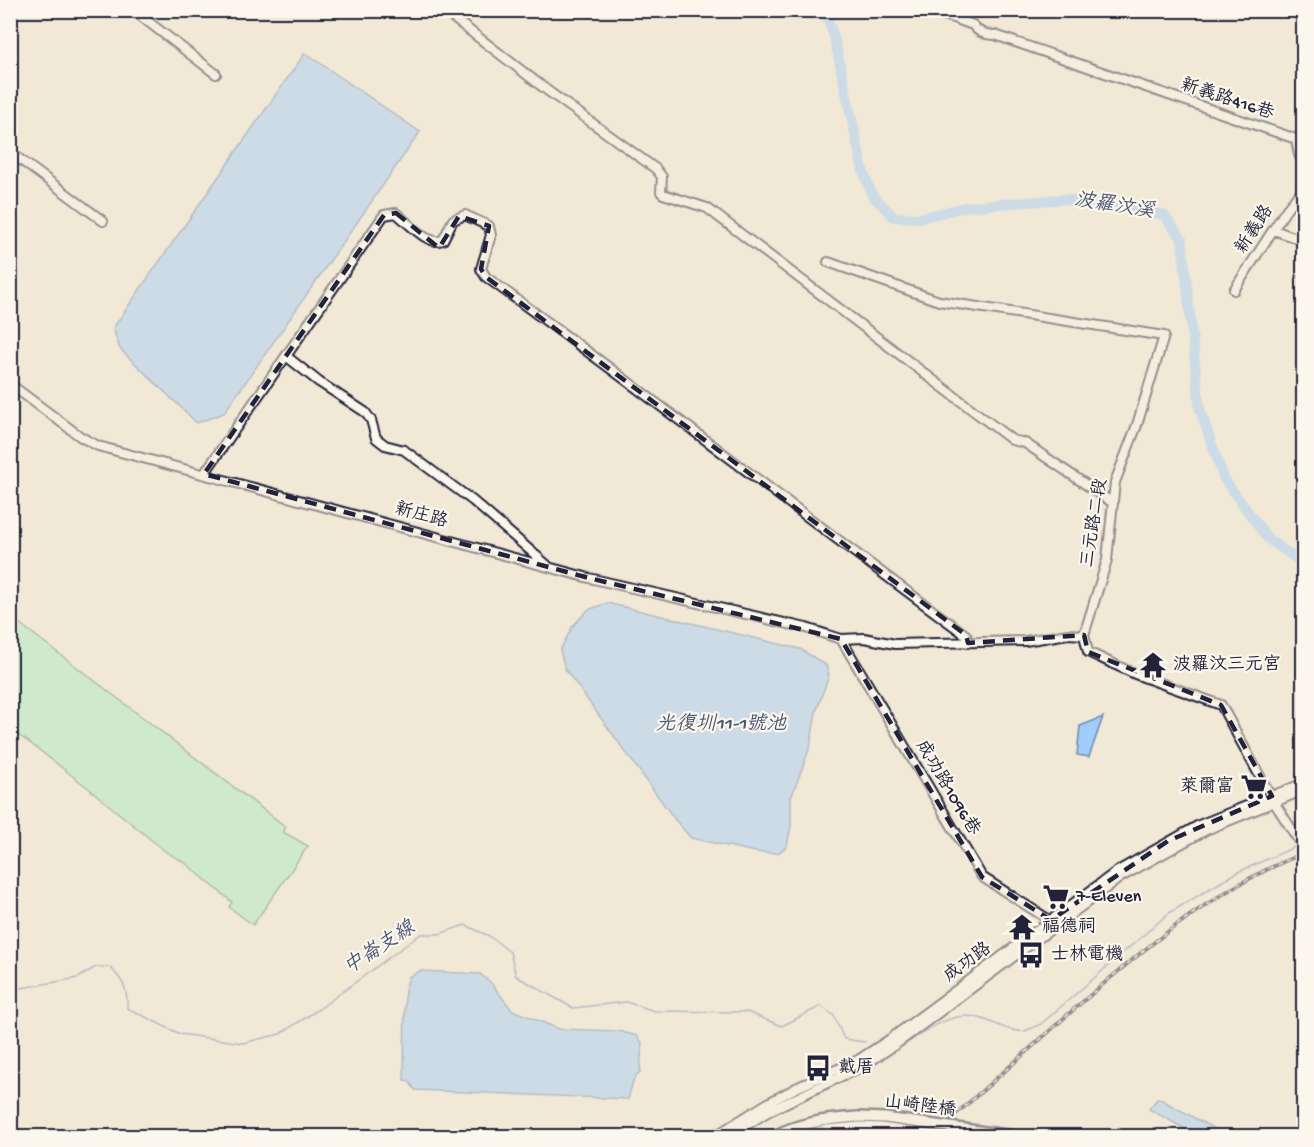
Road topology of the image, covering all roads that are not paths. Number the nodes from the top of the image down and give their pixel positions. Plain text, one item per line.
1 (133, 10) edge
2 (443, 10) edge
3 (931, 10) edge
4 (216, 74) dead end
5 (10, 152) edge
6 (1304, 161) edge
7 (1304, 188) edge
8 (103, 221) dead end
9 (1274, 230) junction
10 (1304, 241) edge
11 (828, 262) dead end
12 (1234, 290) dead end
13 (286, 356) junction
14 (10, 384) edge
15 (204, 474) junction
16 (1113, 503) junction
17 (549, 566) junction
18 (1084, 635) junction
19 (841, 639) junction
20 (968, 643) junction
21 (1304, 783) edge
22 (1304, 790) edge
23 (1273, 799) junction
24 (1301, 844) dead end
25 (1053, 923) junction
26 (716, 1137) edge
27 (729, 1137) edge
28 (774, 1137) edge
29 (799, 1137) edge
30 (937, 1137) edge
31 (1014, 1137) edge

1 - 4 street
2 - 16 street
3 - 6 street, 新義路416巷
5 - 8 street
7 - 9 street, 新義路
9 - 10 street
9 - 12 street, 新義路
11 - 16 street, 三元路二段
13 - 15 street
13 - 17 street
13 - 20 street
14 - 15 street, 新庄路
15 - 17 street, 新庄路
16 - 18 street, 三元路二段
17 - 19 street, 新庄路
18 - 20 street, 新庄路
18 - 23 street
19 - 20 street, 新庄路
19 - 25 street, 成功路1096巷
21 - 23 street, 成功路
22 - 23 street, 成功路
23 - 24 street
23 - 25 street, 成功路
25 - 26 street, 成功路
25 - 27 street, 成功路
28 - 31 main road, 山崎陸橋, bridge
29 - 30 main road, 山崎陸橋, bridge

